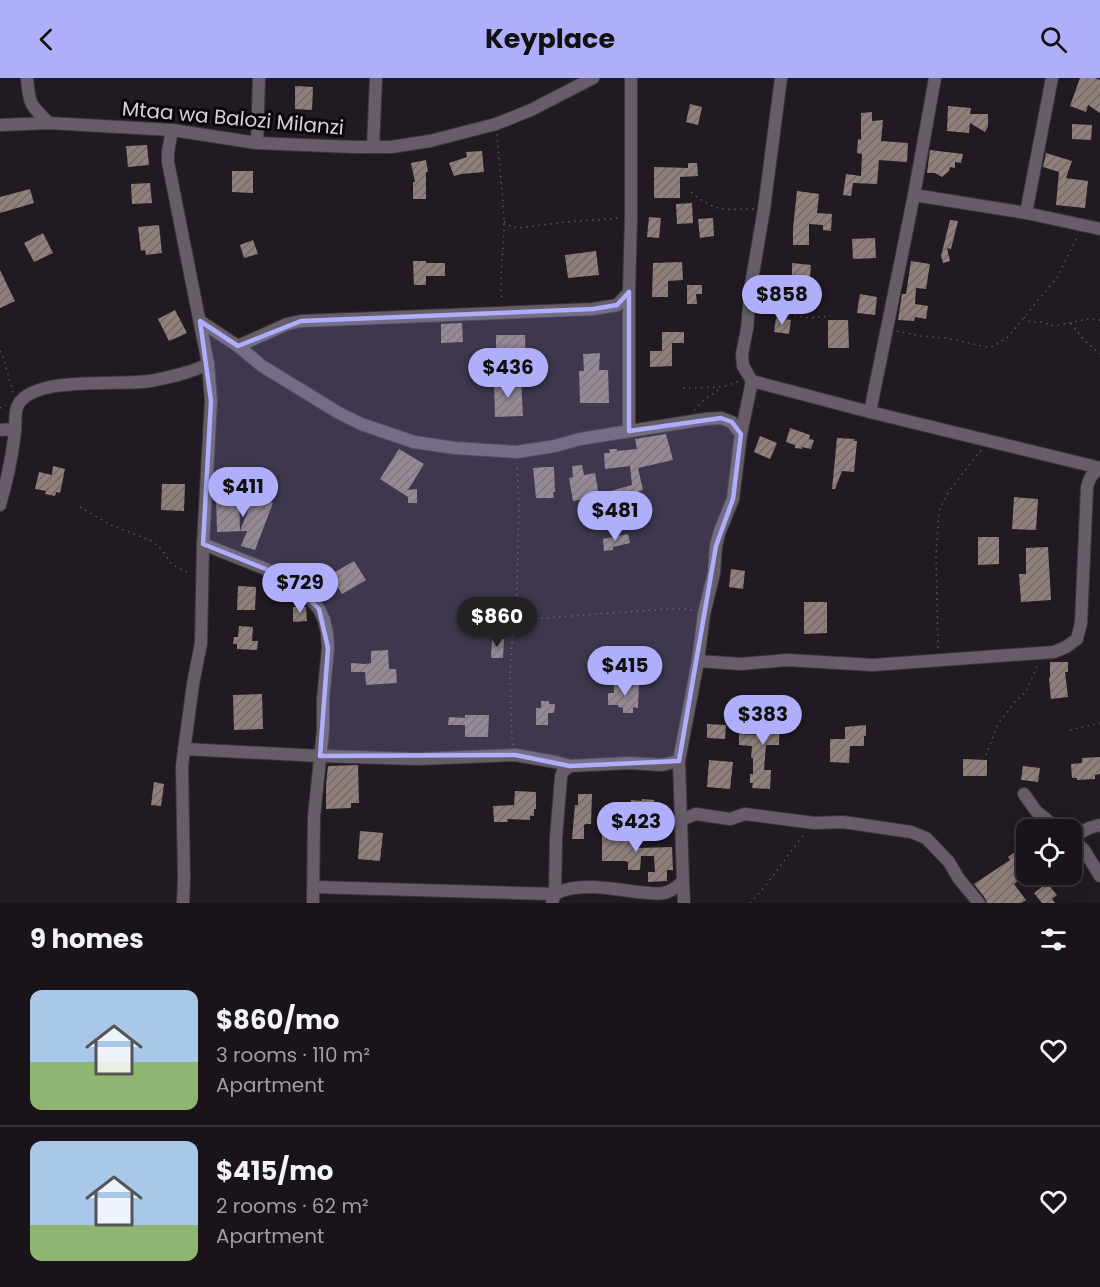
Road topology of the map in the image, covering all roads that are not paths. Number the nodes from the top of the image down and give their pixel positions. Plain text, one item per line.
1 (27, 78) edge
2 (259, 78) edge
3 (376, 78) edge
4 (593, 78) edge
5 (631, 78) edge
6 (781, 78) edge
7 (935, 78) edge
8 (1053, 78) edge
9 (49, 123) junction
10 (0, 125) edge
11 (172, 130) junction
12 (257, 143) junction
13 (373, 147) junction
14 (914, 195) junction
15 (1026, 213) junction
16 (1100, 229) edge
17 (628, 292) junction
18 (200, 321) junction
19 (238, 346) junction
20 (208, 364) junction
21 (751, 379) junction
22 (870, 412) junction
23 (15, 429) junction
24 (0, 430) edge
25 (628, 432) junction
26 (741, 434) junction
27 (1100, 469) edge
28 (0, 505) edge
29 (203, 544) junction
30 (699, 661) junction
31 (184, 749) junction
32 (320, 756) junction
33 (679, 761) junction
34 (570, 766) junction
35 (1023, 794) dead end
36 (681, 799) junction
37 (696, 814) junction
38 (1046, 819) edge
39 (681, 820) junction
40 (1100, 825) edge
41 (1082, 832) edge
42 (1082, 849) edge
43 (1100, 876) edge
44 (683, 881) junction
45 (314, 887) junction
46 (554, 898) edge
47 (183, 903) edge
48 (313, 903) edge
49 (684, 903) edge
50 (979, 903) edge

1 - 9 street
2 - 12 street
3 - 13 street
4 - 13 street, Mtaa wa Balozi Milanzi
5 - 17 street
6 - 21 street
7 - 14 street
8 - 15 street
9 - 10 street, Mtaa wa Balozi Milanzi
9 - 11 street, Mtaa wa Balozi Milanzi
11 - 12 street, Mtaa wa Balozi Milanzi
11 - 18 street
12 - 13 street, Mtaa wa Balozi Milanzi
14 - 15 street
14 - 22 street
15 - 16 street
17 - 19 street
17 - 25 street
18 - 19 street
18 - 20 street
19 - 25 street
20 - 23 street
20 - 29 street
21 - 22 street
21 - 26 street
22 - 27 street
23 - 24 street
23 - 28 street
25 - 26 street
26 - 30 street
27 - 30 street
29 - 31 street
29 - 32 street
30 - 33 street
31 - 32 street
31 - 47 street
32 - 34 street
32 - 45 street
33 - 34 street
33 - 36 street
34 - 46 street
35 - 38 street
36 - 37 street
36 - 39 street
37 - 39 street
37 - 50 street
39 - 44 street
40 - 41 street
42 - 43 street
44 - 46 street
44 - 49 street
45 - 46 street
45 - 48 street

